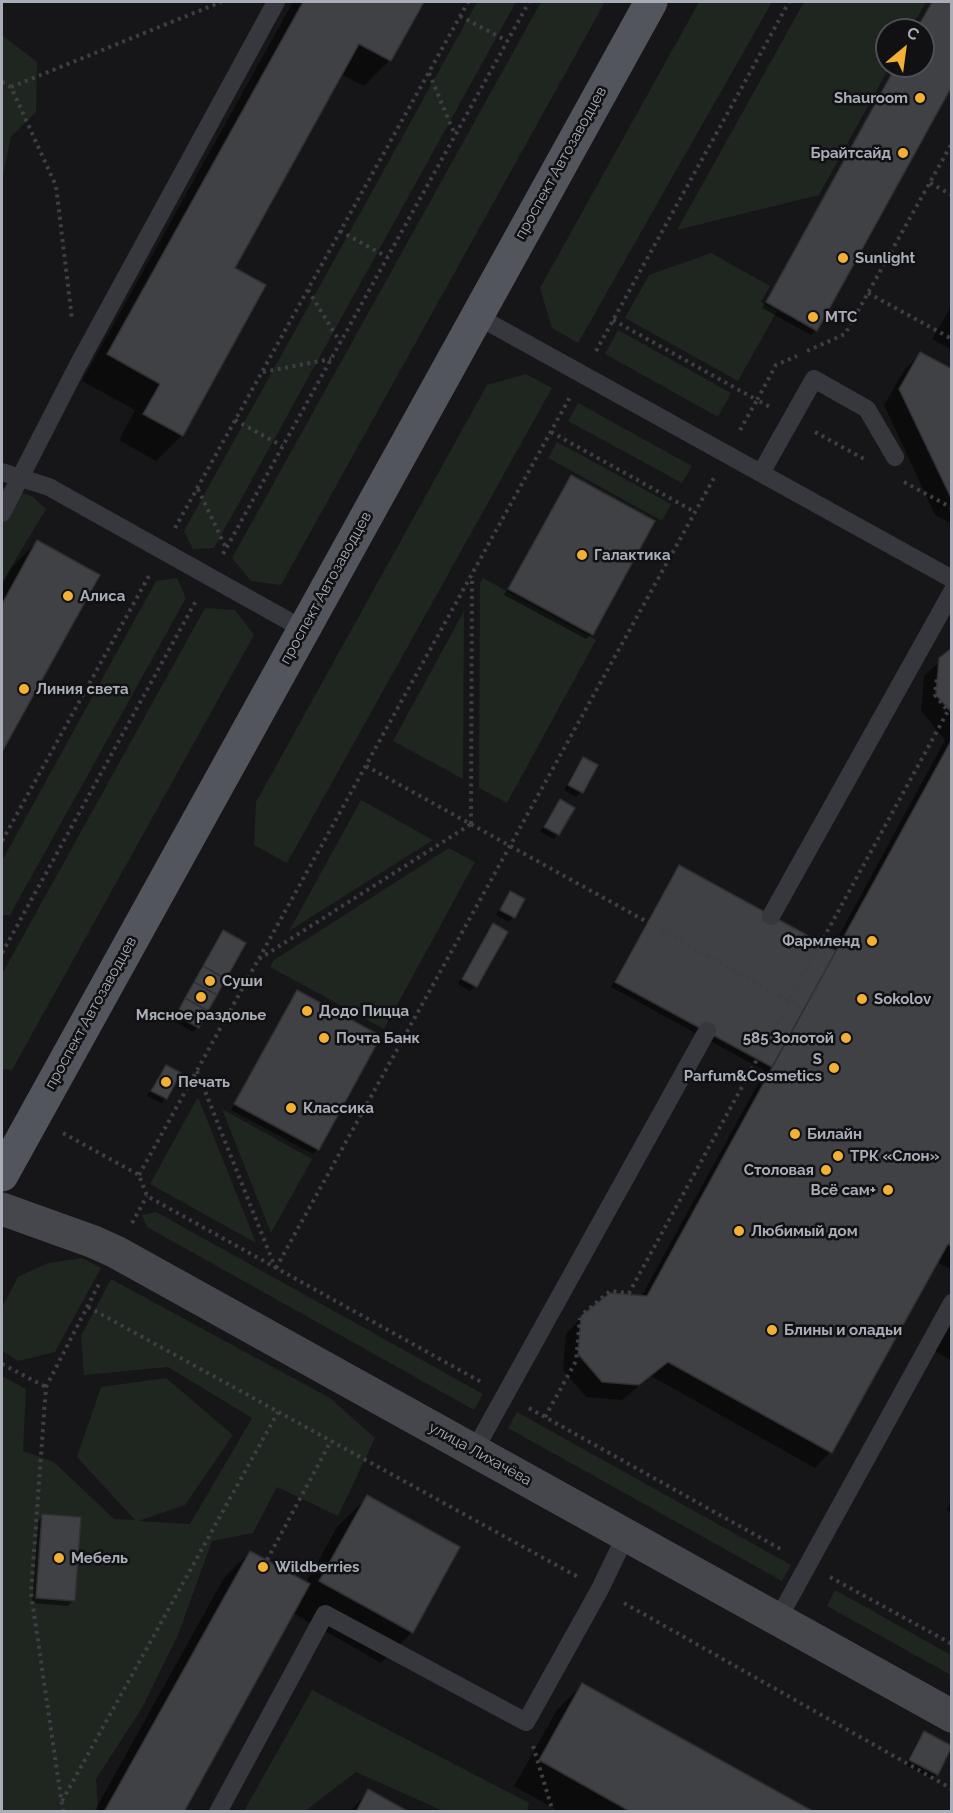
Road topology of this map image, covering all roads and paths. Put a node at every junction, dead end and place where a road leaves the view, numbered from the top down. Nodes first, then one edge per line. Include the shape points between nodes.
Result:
1 (221, 2) edge
2 (276, 2) edge
3 (468, 2) edge
4 (529, 2) edge
5 (651, 2) edge
6 (789, 2) edge
7 (460, 16) junction
8 (507, 41) junction
9 (428, 73) junction
10 (2, 82) edge
11 (11, 87) junction
12 (455, 135) junction
13 (951, 143) edge
14 (930, 183) junction
15 (951, 195) edge
16 (340, 231) junction
17 (387, 257) junction
18 (308, 290) junction
19 (868, 293) junction
20 (477, 316) junction
21 (613, 320) junction
22 (951, 339) edge
23 (340, 342) junction
24 (331, 359) junction
25 (78, 365) junction
26 (262, 372) junction
27 (582, 375) junction
28 (757, 400) junction
29 (791, 419) junction
30 (235, 420) junction
31 (551, 432) junction
32 (282, 446) junction
33 (726, 455) junction
34 (895, 457) dead end
35 (872, 464) dead end
36 (2, 472) edge
37 (761, 473) junction
38 (21, 477) junction
39 (902, 480) dead end
40 (197, 488) junction
41 (951, 508) edge
42 (695, 512) junction
43 (2, 513) edge
44 (226, 549) junction
45 (163, 551) junction
46 (472, 573) junction
47 (210, 577) junction
48 (951, 579) edge
49 (951, 592) edge
50 (303, 629) junction
51 (938, 667) dead end
52 (366, 766) junction
53 (471, 824) junction
54 (2, 841) edge
55 (510, 846) junction
56 (771, 916) dead end
57 (2, 953) edge
58 (258, 960) junction
59 (788, 1000) junction
60 (804, 1009) dead end
61 (707, 1032) dead end
62 (196, 1071) junction
63 (33, 1117) junction
64 (2, 1175) edge
65 (138, 1175) junction
66 (147, 1196) junction
67 (2, 1209) edge
68 (116, 1252) junction
69 (276, 1268) junction
70 (951, 1303) edge
71 (88, 1307) junction
72 (2, 1364) edge
73 (46, 1387) junction
74 (505, 1395) junction
75 (278, 1412) junction
76 (545, 1417) junction
77 (331, 1441) junction
78 (474, 1451) junction
79 (626, 1535) junction
80 (267, 1560) dead end
81 (809, 1565) junction
82 (600, 1589) junction
83 (778, 1620) junction
84 (951, 1644) edge
85 (951, 1716) edge
86 (526, 1722) junction
87 (951, 1789) edge
88 (62, 1801) junction
89 (63, 1812) edge
90 (218, 1812) edge
91 (553, 1812) edge

1 - 11 path
2 - 25 lane
3 - 7 path
4 - 8 path
5 - 20 main road, проспект Автозаводцев
6 - 21 path
7 - 8 path
7 - 9 path
8 - 12 path
9 - 12 path
9 - 16 path
10 - 11 path
11 - 25 path via 56,186
12 - 17 path
13 - 14 path
14 - 15 path
14 - 19 path
16 - 17 path
16 - 18 path
17 - 23 path
18 - 23 path
18 - 26 path
19 - 22 path
19 - 28 path via 845,334 776,365
20 - 27 lane
20 - 50 main road, проспект Автозаводцев
21 - 27 path
21 - 28 path
23 - 24 path
24 - 26 path
24 - 32 path
25 - 38 lane
26 - 30 path
27 - 31 path
27 - 33 lane
28 - 29 path
28 - 33 path
29 - 34 lane via 814,379 867,409
29 - 35 path
29 - 37 lane
30 - 32 path
30 - 40 path
31 - 42 path
31 - 46 path
32 - 44 path
33 - 37 lane
33 - 42 path
36 - 38 lane
37 - 48 lane
38 - 43 lane
38 - 45 lane via 49,488
39 - 41 path
40 - 44 path
40 - 45 path
42 - 55 path
44 - 47 path
45 - 47 lane
45 - 54 path
46 - 52 path
46 - 53 path
47 - 50 lane
47 - 57 path
49 - 56 lane
50 - 63 main road, проспект Автозаводцев
51 - 59 path via 935,695 948,711
52 - 53 path
52 - 58 path
53 - 55 path
53 - 58 path
55 - 59 path
55 - 69 path
58 - 62 path
59 - 60 path
59 - 76 path via 629,1293 610,1291 580,1316 576,1361
61 - 74 lane
62 - 65 path
62 - 69 path
63 - 64 main road, проспект Автозаводцев
63 - 65 path
65 - 66 path
66 - 68 path
66 - 69 path
67 - 68 main road, улица Лихачёва
68 - 71 path
68 - 78 main road, улица Лихачёва
69 - 74 path
70 - 81 lane
71 - 73 path
71 - 75 path
72 - 73 path
73 - 88 path via 31,1593
74 - 76 path
74 - 78 lane
75 - 77 path
75 - 88 path
76 - 81 path
77 - 80 path
77 - 82 path
78 - 79 main road, улица Лихачёва
79 - 82 lane
79 - 83 main road, улица Лихачёва
81 - 83 lane
81 - 84 path
82 - 86 lane
82 - 87 path
83 - 85 main road, улица Лихачёва
86 - 90 lane via 325,1614
86 - 91 path
88 - 89 path

